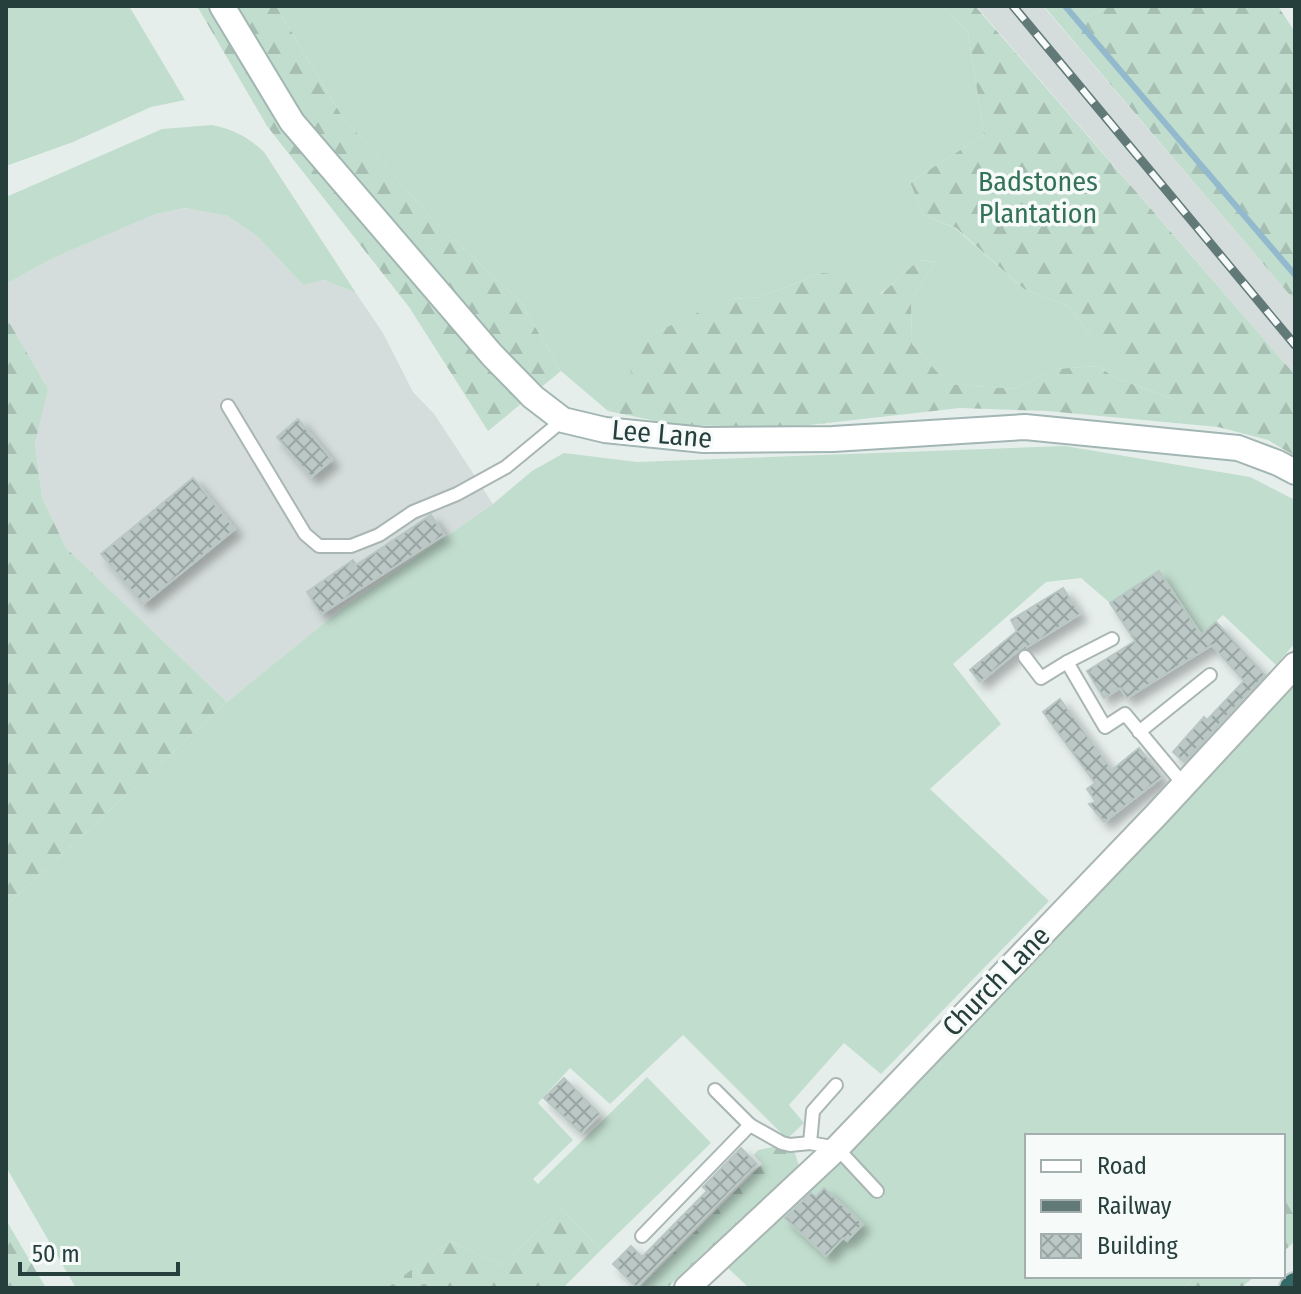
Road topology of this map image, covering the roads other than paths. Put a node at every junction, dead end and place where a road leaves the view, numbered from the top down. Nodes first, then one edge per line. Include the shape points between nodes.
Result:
1 (222, 6) edge
2 (228, 406) dead end
3 (563, 420) junction
4 (1295, 472) edge
5 (1112, 639) dead end
6 (1025, 657) dead end
7 (1067, 662) junction
8 (1295, 665) edge
9 (1210, 675) dead end
10 (1139, 732) junction
11 (1184, 785) junction
12 (836, 1085) dead end
13 (715, 1090) dead end
14 (750, 1125) junction
15 (810, 1143) junction
16 (837, 1148) junction
17 (877, 1191) dead end
18 (642, 1236) dead end
19 (687, 1288) edge

1 - 3 street, Lee Lane via 292,122 492,355
2 - 3 lane via 305,534 319,546 351,546 379,535 413,512 506,467
3 - 4 street, Lee Lane via 605,430 704,440 833,439 1025,427 1238,448
5 - 7 lane
6 - 7 lane via 1041,678
7 - 10 lane via 1105,727 1125,714
8 - 11 street, Church Lane
9 - 10 lane
10 - 11 lane
11 - 16 street, Church Lane
12 - 15 lane via 813,1111
13 - 14 lane
14 - 15 lane via 782,1143
14 - 18 lane
15 - 16 lane
16 - 17 lane
16 - 19 street, Church Lane

